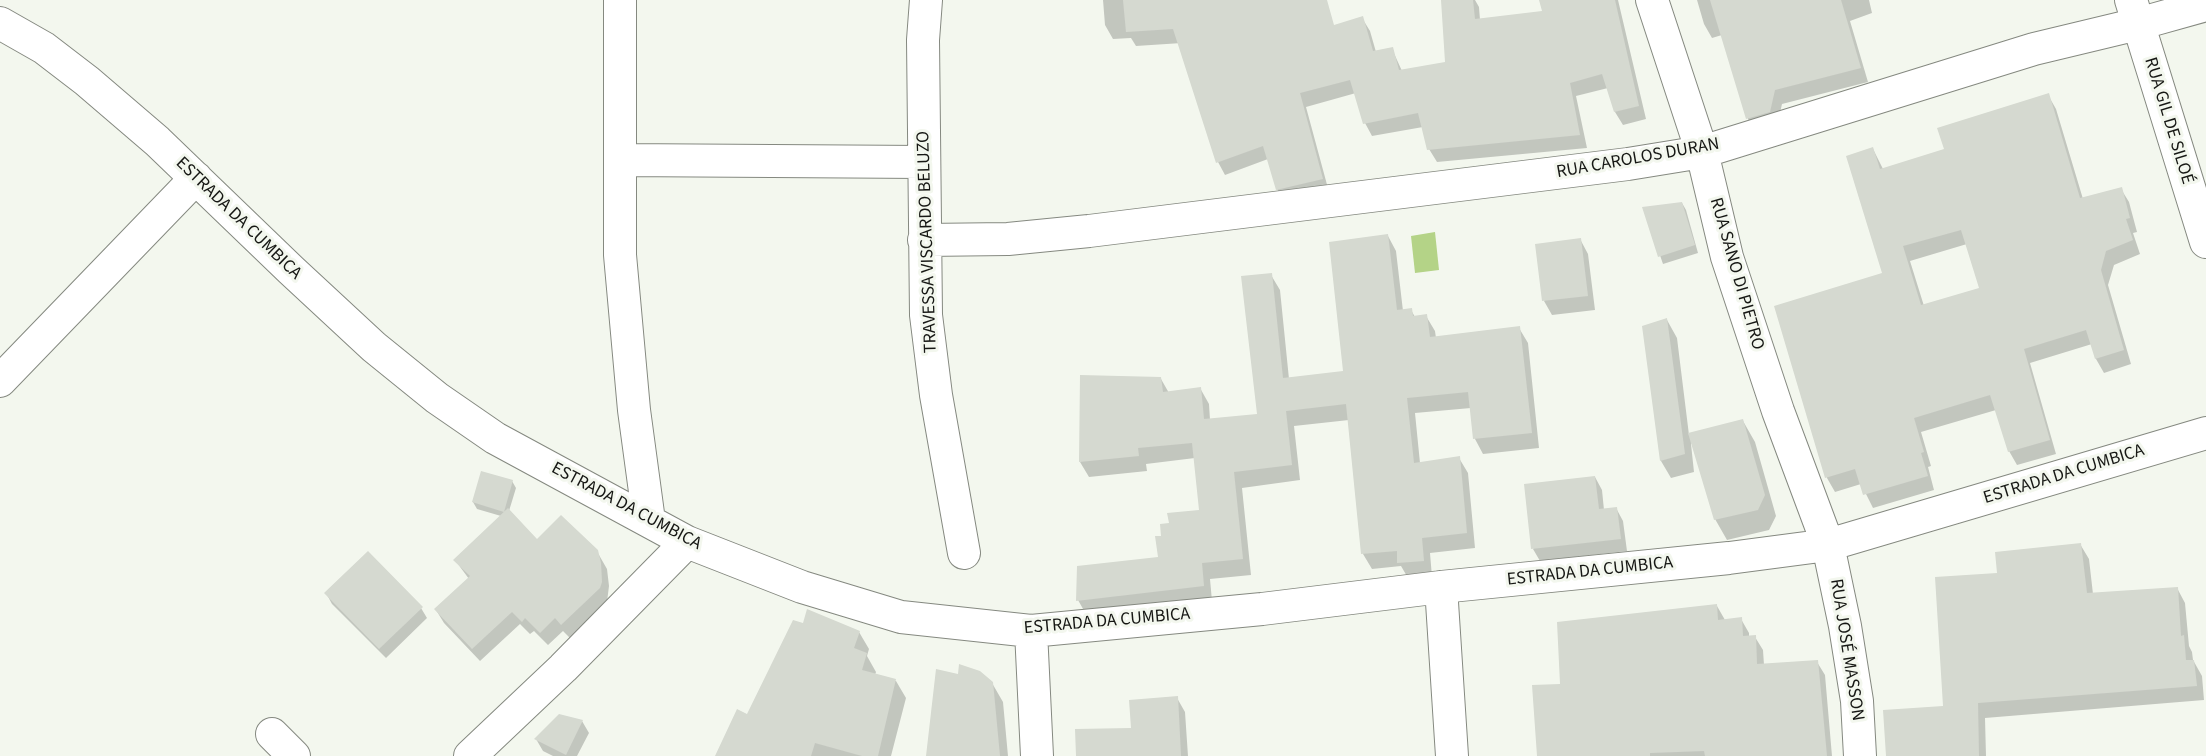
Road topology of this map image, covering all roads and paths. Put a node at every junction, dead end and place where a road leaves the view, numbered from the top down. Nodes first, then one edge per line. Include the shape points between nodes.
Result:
1 (620, 0) edge
2 (926, 0) edge
3 (1652, 0) edge
4 (2206, 5) edge
5 (2134, 12) edge
6 (0, 22) edge
7 (1702, 152) junction
8 (620, 160) junction
9 (924, 162) junction
10 (196, 178) junction
11 (924, 240) junction
12 (2206, 242) edge
13 (0, 381) edge
14 (2206, 433) edge
15 (649, 521) junction
16 (687, 542) junction
17 (1828, 545) junction
18 (964, 553) dead end
19 (1441, 587) junction
20 (1031, 631) junction
21 (272, 734) dead end
22 (294, 756) edge
23 (470, 756) edge
24 (1037, 756) edge
25 (1452, 756) edge
26 (1860, 756) edge

1 - 8 street
2 - 9 street, TRAVESSA VISCARDO BELUZO
3 - 7 street, RUA SANO DI PIETRO
4 - 5 street, RUA CAROLOS DURAN
5 - 7 street, RUA CAROLOS DURAN via 2034,49
5 - 12 street, RUA GIL DE SILOÉ
6 - 10 street, ESTRADA DA CUMBICA via 44,48 87,81
7 - 11 street, RUA CAROLOS DURAN via 1089,231 1008,239
7 - 17 street, RUA SANO DI PIETRO via 1730,267
8 - 9 street
8 - 15 street via 620,255
9 - 11 street, TRAVESSA VISCARDO BELUZO
10 - 13 street
10 - 15 street, ESTRADA DA CUMBICA via 374,347 438,398 495,438
11 - 18 street, TRAVESSA VISCARDO BELUZO via 926,315 936,395
14 - 17 street, ESTRADA DA CUMBICA
15 - 16 street, ESTRADA DA CUMBICA
16 - 20 street, ESTRADA DA CUMBICA via 802,587 901,616
16 - 23 street
17 - 19 street, ESTRADA DA CUMBICA
17 - 26 street, RUA JOSÉ MASSON via 1857,700
19 - 20 street, ESTRADA DA CUMBICA
19 - 25 street
20 - 24 street
21 - 22 street

